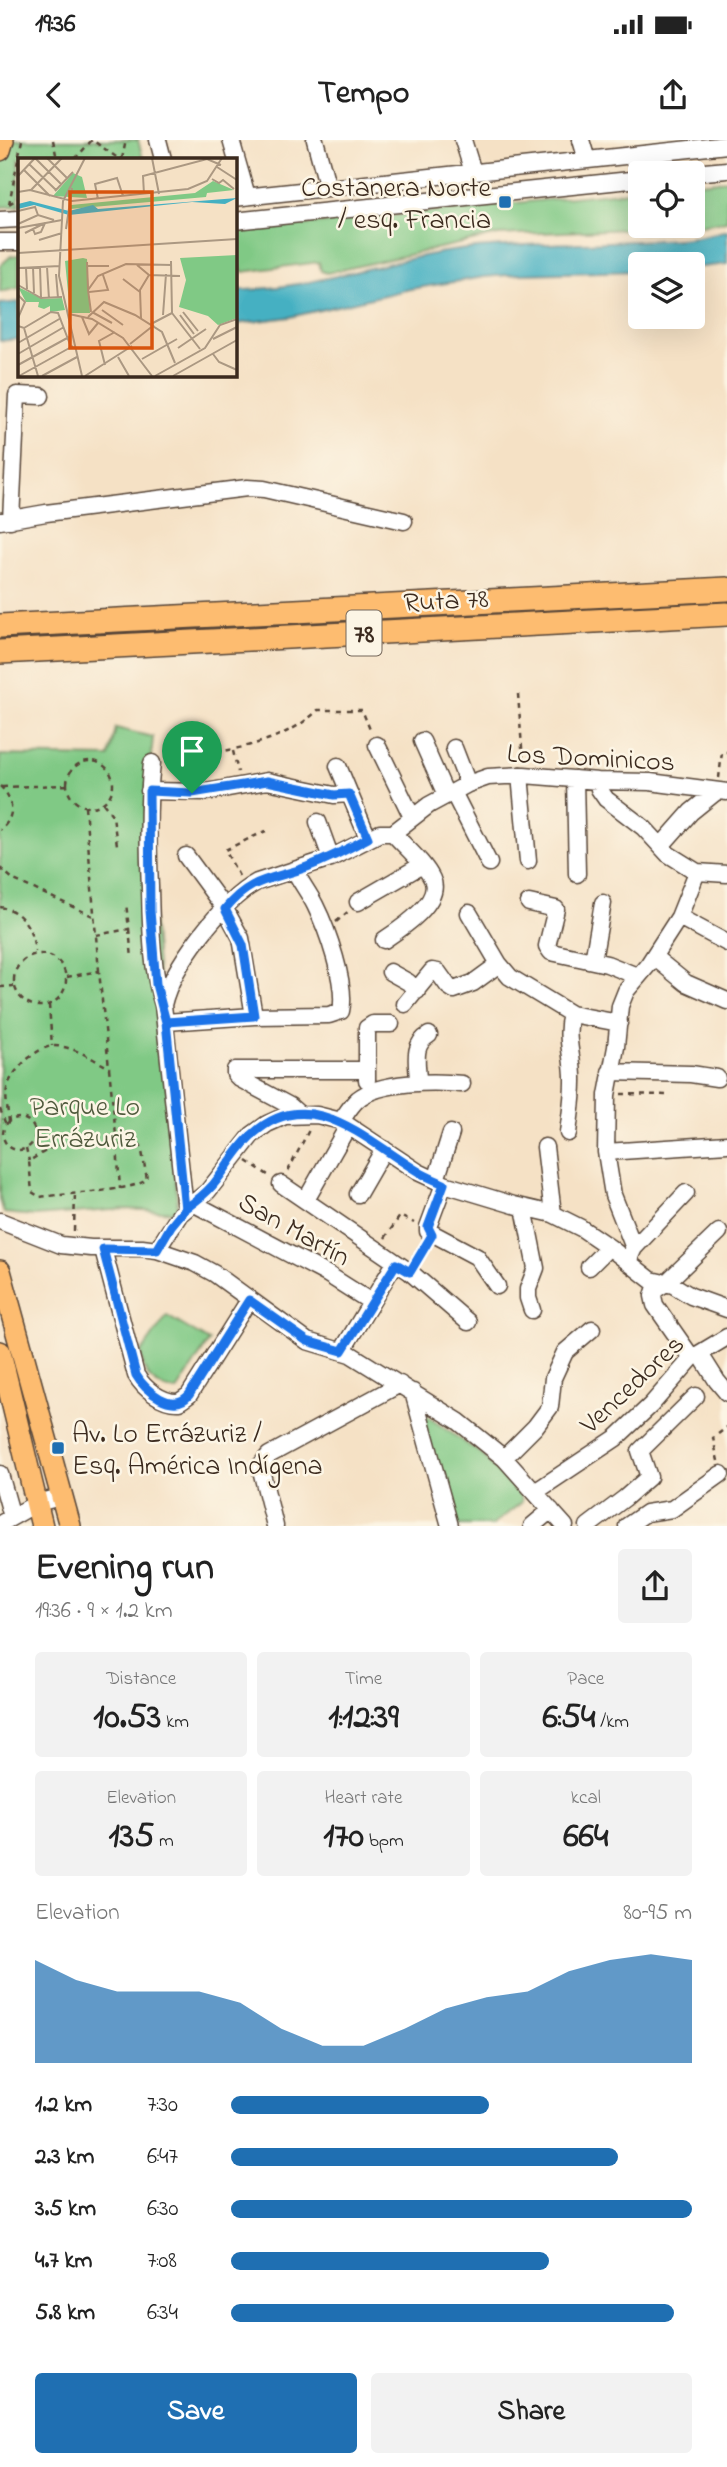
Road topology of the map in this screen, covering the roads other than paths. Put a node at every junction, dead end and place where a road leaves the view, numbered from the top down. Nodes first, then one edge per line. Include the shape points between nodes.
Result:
1 (3, 140) edge
2 (158, 140) edge
3 (231, 140) edge
4 (315, 140) edge
5 (463, 140) edge
6 (580, 140) edge
7 (727, 145) edge
8 (657, 146) edge
9 (0, 150) edge
10 (163, 158) edge
11 (234, 158) edge
12 (587, 160) junction
13 (236, 168) edge
14 (727, 170) edge
15 (473, 172) junction
16 (705, 172) edge
17 (628, 180) edge
18 (328, 188) junction
19 (241, 197) edge
20 (18, 219) edge
21 (0, 220) edge
22 (236, 221) edge
23 (0, 242) edge
24 (18, 242) edge
25 (41, 396) dead end
26 (5, 521) edge
27 (404, 521) dead end
28 (727, 589) edge
29 (727, 614) edge
30 (0, 626) edge
31 (0, 652) edge
32 (422, 741) dead end
33 (377, 745) road end
34 (454, 748) dead end
35 (152, 763) dead end
36 (338, 766) dead end
37 (522, 775) junction
38 (575, 779) junction
39 (598, 781) junction
40 (468, 784) junction
41 (149, 791) junction
42 (722, 791) edge
43 (349, 794) junction
44 (449, 794) junction
45 (412, 817) junction
46 (318, 822) dead end
47 (393, 833) junction
48 (368, 838) junction
49 (661, 846) junction
50 (186, 856) dead end
51 (331, 858) junction
52 (528, 861) dead end
53 (489, 863) dead end
54 (422, 865) junction
55 (295, 871) junction
56 (697, 872) junction
57 (576, 874) dead end
58 (727, 874) edge
59 (358, 902) road end
60 (529, 903) dead end
61 (603, 903) dead end
62 (225, 909) junction
63 (469, 913) dead end
64 (679, 917) junction
65 (384, 940) dead end
66 (727, 943) edge
67 (654, 957) junction
68 (593, 961) junction
69 (499, 964) junction
70 (390, 972) dead end
71 (637, 976) junction
72 (417, 991) junction
73 (727, 1001) edge
74 (405, 1004) dead end
75 (163, 1005) junction
76 (571, 1014) junction
77 (254, 1016) junction
78 (166, 1022) junction
79 (619, 1023) junction
80 (391, 1024) dead end
81 (429, 1035) dead end
82 (365, 1070) junction
83 (611, 1072) junction
84 (717, 1078) dead end
85 (418, 1083) junction
86 (463, 1084) dead end
87 (369, 1092) junction
88 (299, 1114) junction
89 (345, 1123) junction
90 (451, 1133) dead end
91 (568, 1133) dead end
92 (727, 1144) edge
93 (545, 1147) dead end
94 (384, 1149) junction
95 (606, 1152) junction
96 (440, 1182) junction
97 (281, 1184) road end
98 (686, 1193) dead end
99 (358, 1194) dead end
100 (306, 1200) junction
101 (189, 1206) junction
102 (524, 1208) junction
103 (553, 1214) junction
104 (0, 1221) edge
105 (719, 1232) dead end
106 (609, 1247) junction
107 (103, 1249) junction
108 (157, 1250) junction
109 (631, 1255) junction
110 (589, 1267) dead end
111 (403, 1268) junction
112 (0, 1271) edge
113 (666, 1283) junction
114 (497, 1286) dead end
115 (249, 1300) junction
116 (370, 1302) junction
117 (725, 1305) edge
118 (532, 1310) dead end
119 (468, 1322) dead end
120 (592, 1329) dead end
121 (727, 1336) edge
122 (342, 1351) junction
123 (0, 1352) edge
124 (696, 1356) junction
125 (407, 1388) junction
126 (727, 1392) edge
127 (696, 1396) dead end
128 (504, 1458) junction
129 (0, 1474) edge
130 (722, 1474) road end
131 (535, 1492) junction
132 (61, 1497) junction
133 (37, 1503) junction
134 (551, 1510) junction
135 (6, 1520) edge
136 (42, 1525) edge
137 (70, 1525) edge
138 (275, 1525) edge
139 (450, 1525) edge
140 (532, 1525) edge
141 (565, 1525) edge
142 (588, 1525) edge
143 (627, 1525) edge

1 - 9 main road
2 - 10 street
3 - 11 street
4 - 18 street
5 - 15 street
6 - 12 street
7 - 8 street
8 - 12 street
12 - 15 street
13 - 19 street
14 - 16 street
15 - 18 street
17 - 22 street
18 - 19 street
20 - 21 street
23 - 24 street
25 - 26 street via 17,395
26 - 27 street via 247,488
28 - 30 highway, Ruta 78 / 78
29 - 31 highway, Ruta 78 / 78
32 - 44 street
33 - 45 street
34 - 40 street
35 - 41 street
36 - 43 street
37 - 38 street, Los Dominicos
37 - 40 street, Los Dominicos via 488,777
37 - 52 street
38 - 39 street, Los Dominicos
38 - 57 street
39 - 42 street, Los Dominicos
39 - 49 street via 606,799
40 - 44 street, Los Dominicos
41 - 43 street via 192,793 267,781
41 - 75 street via 150,911 156,984
42 - 49 street via 691,812
43 - 48 street
44 - 45 street, Los Dominicos
44 - 53 street
45 - 47 street, Los Dominicos
46 - 51 street
47 - 48 street, Los Dominicos
47 - 54 street
48 - 51 street, Los Dominicos
49 - 56 street
50 - 62 street
51 - 55 street, Los Dominicos
54 - 59 street
54 - 65 street via 432,879 433,891 422,910
55 - 62 street, Los Dominicos via 257,882
55 - 77 street via 325,930 340,983 341,1011
56 - 58 street
56 - 64 street
60 - 68 street via 556,909 548,950
61 - 68 street
62 - 75 street, Los Dominicos via 192,950
62 - 77 street via 243,945
63 - 69 street
64 - 66 street
64 - 67 street
67 - 71 street
67 - 73 street via 686,983
68 - 71 street
69 - 72 street via 473,984 454,989 432,971
69 - 76 street via 510,977
70 - 72 street
71 - 79 street via 623,998
72 - 74 street
75 - 78 street
76 - 79 street
76 - 91 street via 567,1034 573,1083
77 - 78 street
78 - 101 street
79 - 83 street
80 - 82 street via 367,1028
81 - 85 street via 417,1048
82 - 87 street
82 - 88 street via 235,1070 240,1079
83 - 84 street
83 - 95 street
85 - 86 street
85 - 87 street
87 - 89 street via 356,1101
88 - 89 street
88 - 101 street via 267,1124 252,1135 214,1184
89 - 94 street
89 - 100 street
90 - 96 street
92 - 95 street
93 - 103 street
94 - 96 street
94 - 99 street
95 - 109 street
96 - 102 street
96 - 114 street via 430,1231 477,1257
97 - 100 street
98 - 109 street
100 - 111 street
101 - 108 street
101 - 116 street, San Martín via 327,1274
102 - 103 street
102 - 118 street via 536,1268 528,1289
103 - 106 street
104 - 107 street via 43,1240
105 - 113 street
106 - 109 street
106 - 110 street
107 - 108 street
107 - 115 street via 136,1375 168,1401 179,1402 189,1395
108 - 115 street via 195,1263
109 - 113 street via 651,1280
111 - 116 street
111 - 119 street
112 - 132 main road
113 - 117 street via 702,1301
113 - 124 street via 656,1290 653,1300
115 - 122 street via 307,1341
116 - 122 street
120 - 128 street via 565,1352 553,1378 551,1407
121 - 124 street, Vencedores
122 - 125 street
123 - 133 main road
124 - 126 street
124 - 131 street, Vencedores via 616,1438
125 - 128 street
125 - 138 street via 269,1455 261,1470
125 - 139 street
127 - 142 street via 640,1451 649,1476
128 - 131 street
129 - 135 street
130 - 143 street via 672,1509 646,1513
131 - 134 street
132 - 133 street
132 - 137 main road
133 - 135 street
133 - 136 main road
134 - 140 street
134 - 141 street

